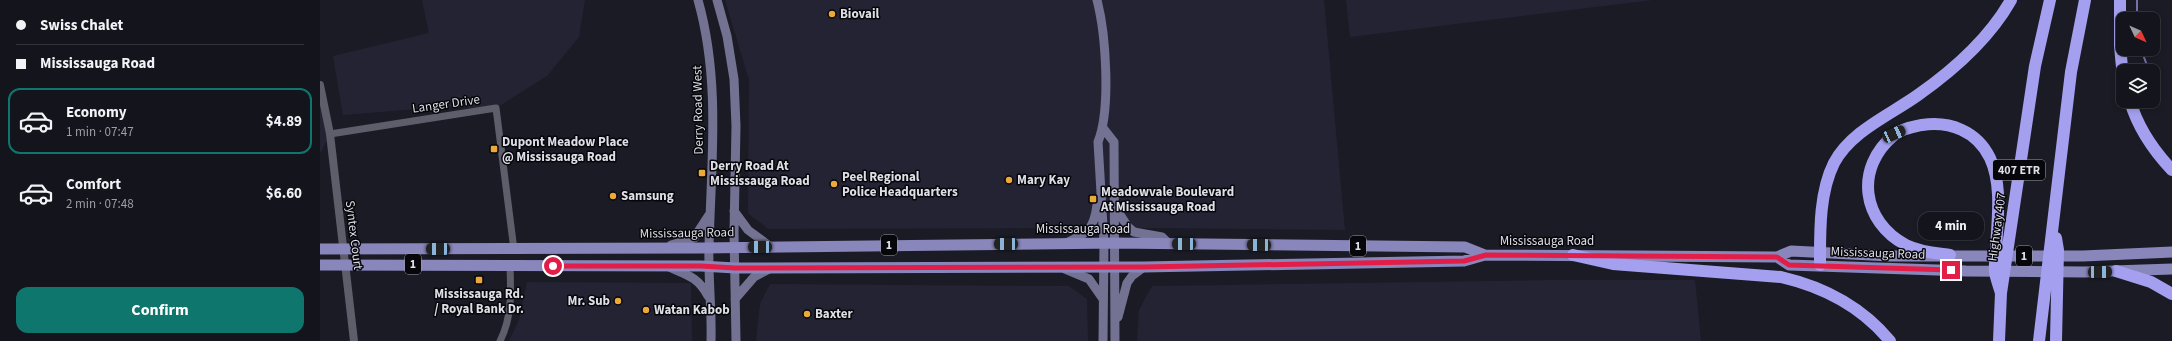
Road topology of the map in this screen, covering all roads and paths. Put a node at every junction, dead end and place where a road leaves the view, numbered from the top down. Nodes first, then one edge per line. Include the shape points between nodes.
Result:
1 (698, 0) edge
2 (717, 0) edge
3 (1097, 0) edge
4 (2011, 0) edge
5 (2050, 0) edge
6 (2085, 0) edge
7 (2120, 0) edge
8 (2122, 64) edge
9 (320, 85) edge
10 (2133, 108) edge
11 (1103, 128) junction
12 (330, 134) junction
13 (2172, 170) edge
14 (1101, 196) junction
15 (1114, 205) junction
16 (734, 210) junction
17 (710, 212) junction
18 (2053, 218) junction
19 (1066, 243) junction
20 (1109, 243) junction
21 (1169, 244) junction
22 (734, 246) junction
23 (771, 247) junction
24 (656, 248) junction
25 (709, 248) junction
26 (324, 249) edge
27 (514, 250) junction
28 (1820, 252) junction
29 (2172, 252) edge
30 (1486, 255) junction
31 (1573, 255) junction
32 (1950, 255) junction
33 (1777, 257) junction
34 (324, 265) edge
35 (1820, 265) junction
36 (510, 266) junction
37 (710, 266) junction
38 (1109, 266) junction
39 (667, 267) junction
40 (774, 267) junction
41 (1062, 267) junction
42 (1144, 267) junction
43 (735, 268) junction
44 (2172, 269) edge
45 (2116, 271) junction
46 (2001, 293) junction
47 (2172, 294) edge
48 (709, 298) junction
49 (735, 299) junction
50 (1104, 299) junction
51 (1115, 321) junction
52 (354, 341) edge
53 (500, 341) edge
54 (711, 341) edge
55 (736, 341) edge
56 (1103, 341) edge
57 (1116, 341) edge
58 (1890, 341) edge
59 (1999, 341) edge
60 (2039, 341) edge
61 (2056, 341) edge

1 - 17 main road, Derry Road West via 707,31 713,82
2 - 16 main road via 734,79
3 - 11 main road via 1101,16 1105,71
4 - 28 highway via 1991,30 1960,62 1918,95 1879,120 1844,150 1826,182
5 - 46 highway, Highway 407 / 407 ETR via 2035,66
6 - 18 highway, 407 ETR via 2071,72
7 - 8 highway
9 - 12 street, Syntex Court
10 - 13 highway via 2143,134
11 - 14 main road via 1098,142
11 - 15 main road via 1114,142
12 - 27 street, Langer Drive via 496,108
12 - 52 street, Syntex Court
14 - 19 main road via 1092,226 1082,236
14 - 20 main road
15 - 20 main road
15 - 21 main road via 1132,231 1141,235 1162,236
16 - 22 main road
16 - 23 main road via 748,230
17 - 24 main road via 694,238
17 - 25 main road, Derry Road West
18 - 60 highway, 407 ETR
18 - 61 highway via 2058,250
19 - 20 main road, Mississauga Road / 1
19 - 23 main road, Mississauga Road / 1
20 - 21 main road, Mississauga Road / 1
20 - 38 main road
21 - 30 main road, Mississauga Road / 1 via 1465,247
22 - 23 main road, Mississauga Road / 1
22 - 25 main road, Mississauga Road / 1
22 - 43 main road
24 - 25 main road, Mississauga Road / 1
24 - 27 main road, Mississauga Road / 1
25 - 37 main road, Derry Road West
26 - 27 main road, Mississauga Road / 1
28 - 32 main road, Mississauga Road / 1 via 1891,256
28 - 33 main road, Mississauga Road / 1 via 1791,251
28 - 35 highway
29 - 32 main road, Mississauga Road / 1 via 2083,256
30 - 31 main road, Mississauga Road / 1
30 - 42 main road, Mississauga Road / 1 via 1464,261
31 - 33 main road, Mississauga Road / 1
31 - 58 highway via 1613,264 1781,277 1803,282 1840,298 1878,327
32 - 46 highway via 1922,251 1906,245 1887,232 1871,208 1867,186 1873,163 1882,147 1894,134 1912,127 1950,125 1975,139 1989,157 1998,194 1995,272
33 - 35 main road, Mississauga Road / 1 via 1789,265
34 - 36 main road, Mississauga Road / 1
35 - 45 main road, Mississauga Road / 1 via 1966,271
36 - 39 main road, Mississauga Road / 1
36 - 53 street via 509,315
37 - 39 main road, Mississauga Road / 1
37 - 43 main road, Mississauga Road / 1
37 - 48 main road, Derry Road West
38 - 41 main road, Mississauga Road / 1
38 - 42 main road, Mississauga Road / 1
38 - 50 main road
38 - 51 main road
39 - 48 main road via 695,278
40 - 41 main road, Mississauga Road / 1
40 - 43 main road, Mississauga Road / 1
40 - 49 main road via 754,277
41 - 50 main road via 1089,279
42 - 51 main road via 1127,283 1122,296 1121,314
43 - 49 main road
44 - 45 main road, Mississauga Road / 1
45 - 47 highway via 2151,282
46 - 59 highway, Highway 407 / 407 ETR
48 - 54 main road, Derry Road West
49 - 55 main road
50 - 56 main road
51 - 57 main road

